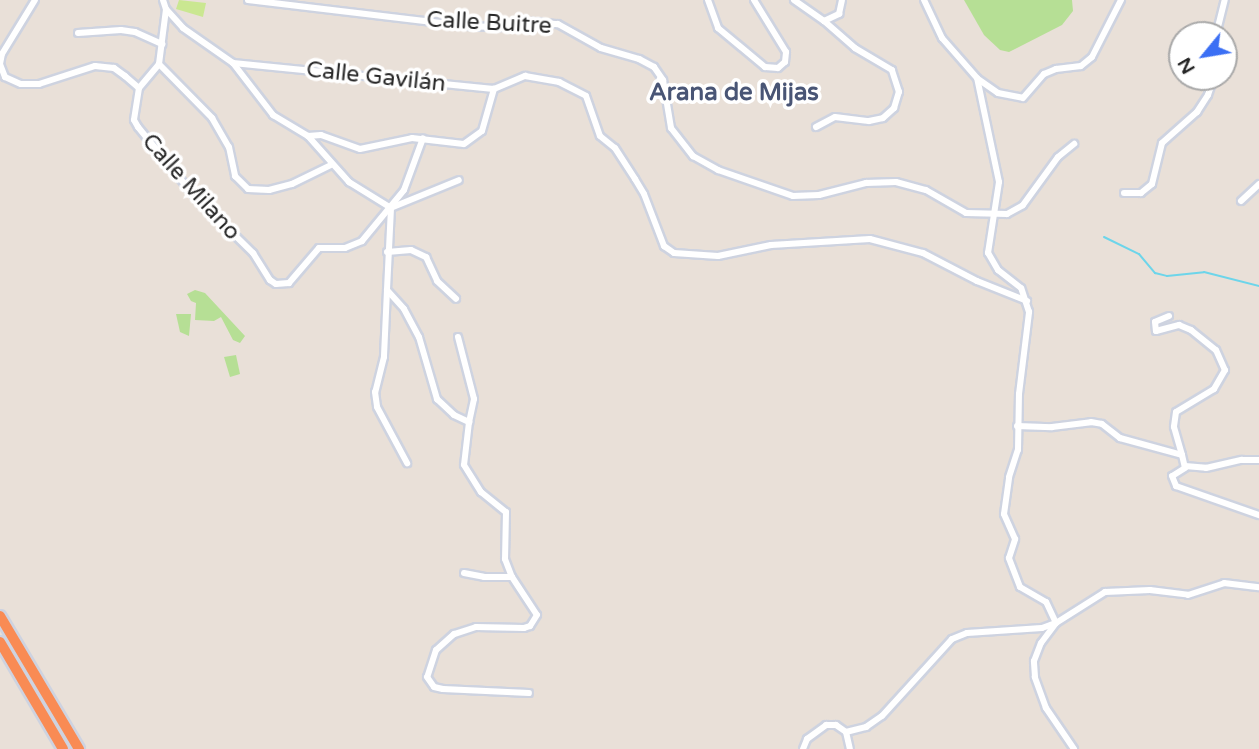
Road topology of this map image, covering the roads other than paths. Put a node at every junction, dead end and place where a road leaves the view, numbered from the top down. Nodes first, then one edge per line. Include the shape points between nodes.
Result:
1 (36, 0) edge
2 (163, 0) edge
3 (248, 0) edge
4 (708, 0) edge
5 (754, 0) edge
6 (794, 0) edge
7 (842, 0) edge
8 (924, 0) edge
9 (1225, 0) edge
10 (1117, 2) edge
11 (306, 4) edge
12 (166, 9) junction
13 (1220, 21) edge
14 (824, 22) junction
15 (78, 33) dead end
16 (162, 44) junction
17 (233, 63) junction
18 (0, 64) edge
19 (159, 64) junction
20 (977, 78) junction
21 (139, 88) junction
22 (494, 89) junction
23 (1209, 91) edge
24 (816, 127) dead end
25 (308, 136) junction
26 (424, 138) junction
27 (1074, 144) dead end
28 (331, 165) junction
29 (459, 180) dead end
30 (1259, 184) edge
31 (1124, 193) dead end
32 (1241, 201) dead end
33 (391, 208) junction
34 (995, 214) junction
35 (387, 252) junction
36 (387, 290) junction
37 (456, 299) dead end
38 (1027, 301) junction
39 (1169, 316) dead end
40 (458, 337) dead end
41 (469, 422) junction
42 (1017, 426) junction
43 (1182, 455) junction
44 (1259, 460) edge
45 (407, 463) dead end
46 (1185, 466) junction
47 (1259, 514) edge
48 (464, 573) dead end
49 (512, 577) junction
50 (1259, 587) edge
51 (0, 616) edge
52 (1056, 623) junction
53 (0, 642) edge
54 (529, 693) dead end
55 (846, 732) junction
56 (62, 749) edge
57 (79, 749) edge
58 (803, 749) edge
59 (850, 749) edge
60 (1074, 749) edge

1 - 18 street
2 - 12 street
3 - 11 street, Calle Buitre
4 - 5 street via 718,28 765,67 778,68 786,58 784,47
6 - 14 street
7 - 14 street via 839,14
8 - 20 street via 942,38
9 - 13 street
10 - 20 street via 1087,62 1044,74 1023,97 998,93
11 - 34 street, Calle Buitre via 484,27 558,24 601,48 654,67 663,80 668,118 677,139 693,156 718,170 801,197 866,183 896,182 926,190 965,212
12 - 16 street
12 - 17 street via 183,28
14 - 24 street via 891,70 899,92 894,108 883,118 835,117
15 - 16 street via 121,30
16 - 19 street
17 - 22 street, Calle Gavilán
17 - 25 street via 273,115
18 - 21 street via 5,77 29,85 82,68 105,66
19 - 21 street
19 - 28 street via 223,133 235,176 248,189 292,184
20 - 34 street via 998,167
21 - 33 street, Calle Milano via 134,120 138,127 192,194 253,253 276,284 289,283 319,248 345,248 362,241
22 - 26 street via 482,131 471,142
22 - 38 street via 531,76 559,82 586,96 600,136 615,148 635,179 664,246 674,253 718,256 771,245 870,239 923,253
23 - 31 street via 1197,112 1163,143 1152,184 1141,192
25 - 26 street via 321,135 360,149
25 - 28 street
26 - 33 street via 404,190
27 - 34 street via 1058,157 1018,209
28 - 33 street
29 - 33 street
30 - 32 street
33 - 35 street
34 - 38 street via 988,246 990,260 1021,288
35 - 36 street
35 - 37 street via 411,250 426,257 437,281
36 - 41 street via 419,337 437,399
36 - 45 street via 386,343 376,400
38 - 42 street
39 - 43 street via 1155,322 1156,331 1179,325 1191,330 1216,350 1225,370 1214,388 1176,412 1174,427
40 - 41 street via 474,399
41 - 49 street via 464,465 481,492 506,512 503,543
42 - 43 street via 1091,422 1102,424 1119,438
42 - 52 street via 1018,450 1004,514 1015,539 1009,558 1020,587 1046,602
43 - 46 street
44 - 46 street via 1206,468
46 - 47 street via 1172,476 1176,486
48 - 49 street
49 - 54 street via 535,608 535,621 524,628 476,626 454,634 436,650 427,677 443,690
50 - 52 street via 1224,583 1188,595 1150,590 1105,592
51 - 57 highway
52 - 55 street via 967,633 952,639 882,716 866,727
52 - 60 street via 1041,643 1034,661 1035,677 1046,708
53 - 56 highway
55 - 58 street via 827,725 807,739
55 - 59 street

